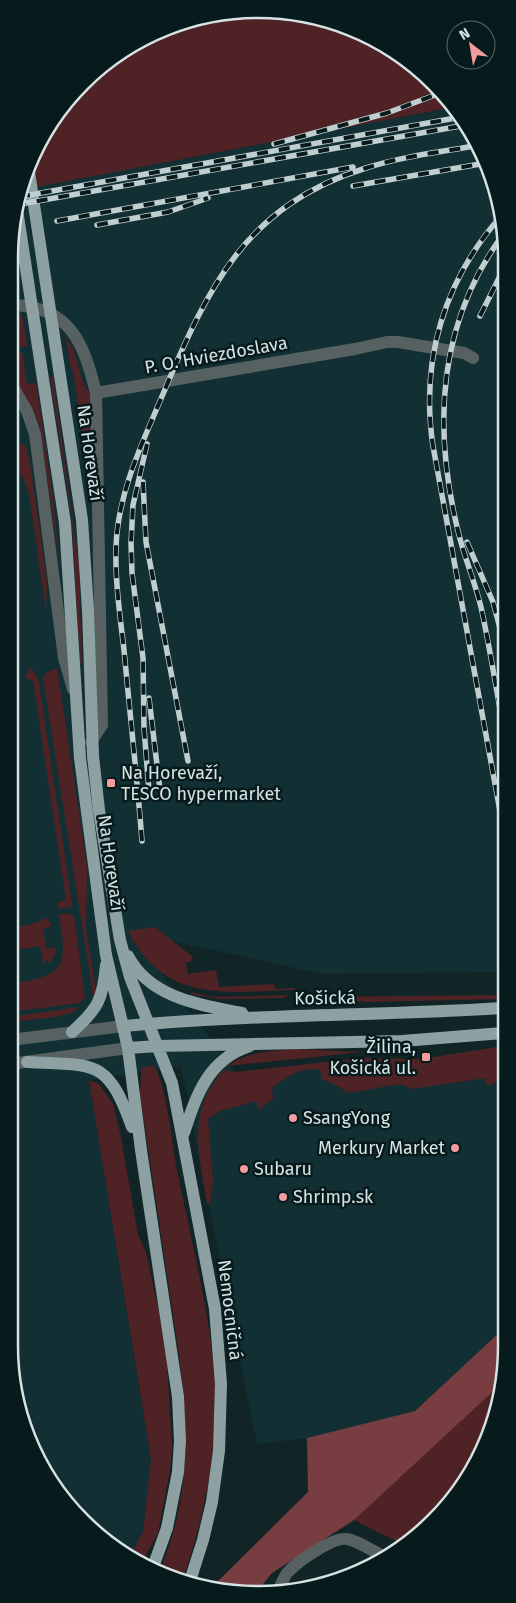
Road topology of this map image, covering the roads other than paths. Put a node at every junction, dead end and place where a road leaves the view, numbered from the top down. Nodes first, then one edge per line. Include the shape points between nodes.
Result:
1 (30, 180) edge
2 (20, 227) edge
3 (18, 306) edge
4 (473, 358) dead end
5 (96, 393) junction
6 (18, 396) edge
7 (76, 703) junction
8 (92, 742) junction
9 (120, 940) junction
10 (106, 955) junction
11 (498, 1008) edge
12 (263, 1017) junction
13 (148, 1023) junction
14 (124, 1026) junction
15 (72, 1032) junction
16 (498, 1033) edge
17 (18, 1039) edge
18 (259, 1043) junction
19 (158, 1046) junction
20 (128, 1048) junction
21 (27, 1062) junction
22 (18, 1063) edge
23 (183, 1136) junction
24 (141, 1150) junction
25 (377, 1553) edge
26 (154, 1562) edge
27 (192, 1576) edge
28 (282, 1584) edge

1 - 8 main road, Na Horevaží via 78,491 86,564
2 - 7 main road, Na Horevaží via 65,523
3 - 5 street via 48,312 69,327 88,359
4 - 5 street, P. O. Hviezdoslava via 464,353 387,342
5 - 8 street, Na Horevaží via 102,725
6 - 7 street, Na Horevaží via 35,434 64,658
7 - 10 main road, Na Horevaží via 80,758
8 - 9 main road, Na Horevaží via 99,810
9 - 12 main road, Na Horevaží via 131,962 143,976 170,995 188,1002
9 - 13 main road, Na Horevaží
10 - 14 main road, Na Horevaží
10 - 15 main road via 101,998 93,1013
11 - 12 main road, Košická via 361,1016
12 - 13 main road, Košická
13 - 14 main road, Košická
13 - 19 main road, Na Horevaží
14 - 15 street
14 - 20 main road, Na Horevaží
15 - 17 street
16 - 18 main road via 402,1041
18 - 19 main road
18 - 23 main road via 228,1056 209,1073 198,1090
19 - 20 main road
19 - 23 main road, Nemocničná via 172,1083
20 - 21 street
20 - 24 main road
21 - 22 street
21 - 24 main road via 85,1066 103,1073 121,1095
23 - 27 main road, Nemocničná via 215,1309 222,1390 216,1478
24 - 26 main road via 173,1357 180,1441 173,1501
25 - 28 street via 348,1539 330,1542 298,1564

